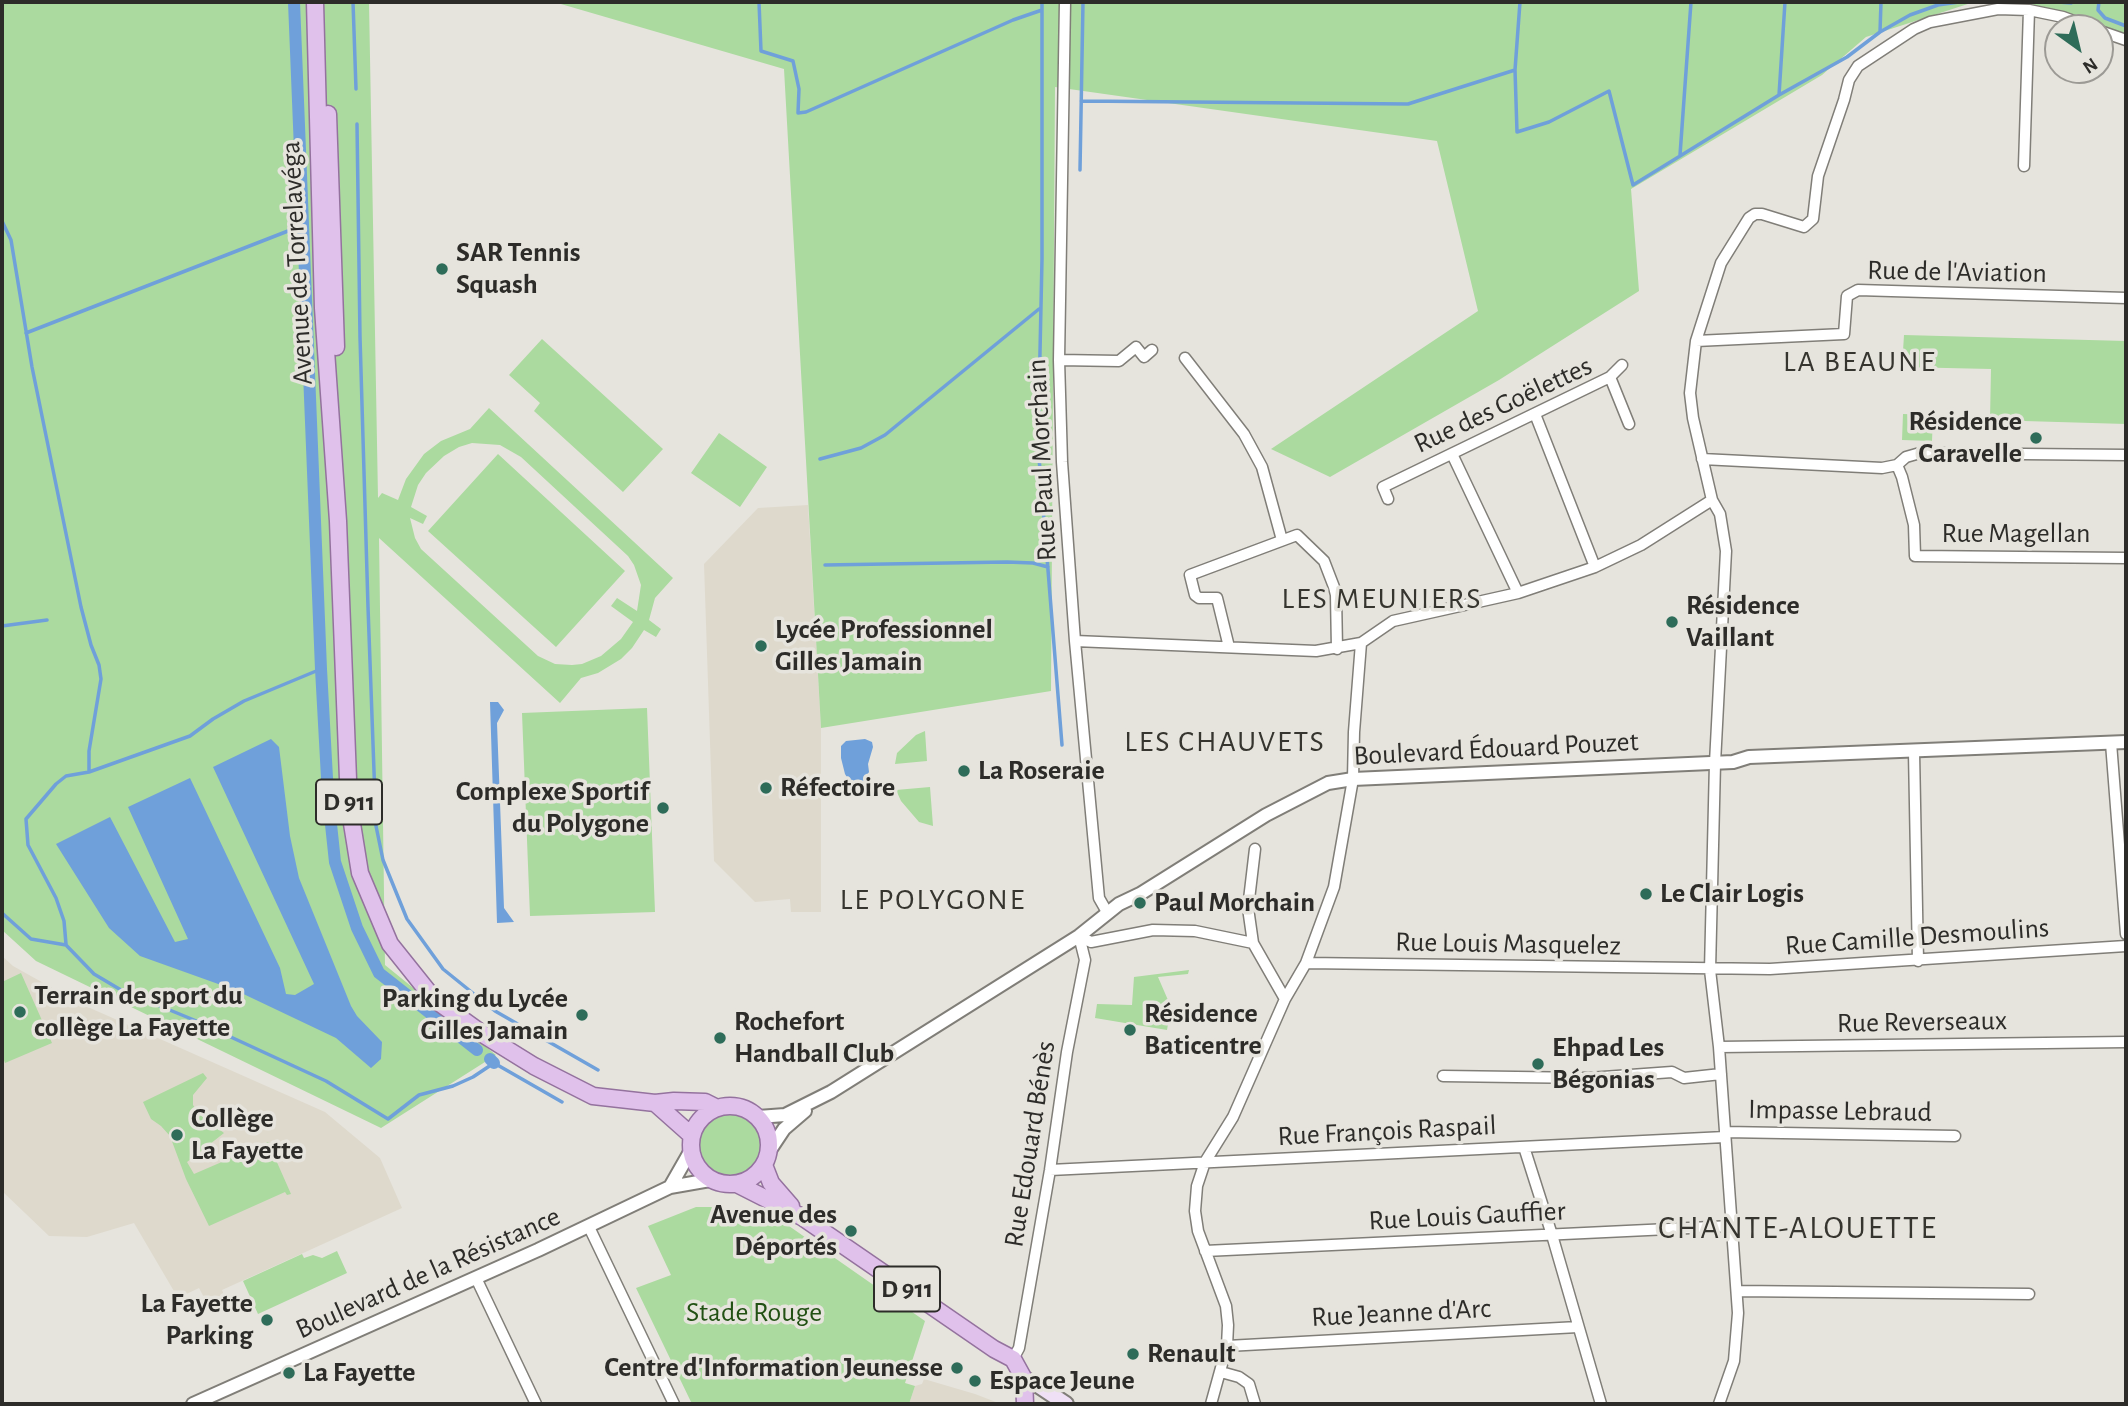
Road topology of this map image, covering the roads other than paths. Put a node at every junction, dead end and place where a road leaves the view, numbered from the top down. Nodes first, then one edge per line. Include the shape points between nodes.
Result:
1 (315, 2) edge
2 (323, 2) edge
3 (1065, 2) edge
4 (2029, 10) junction
5 (2048, 14) edge
6 (2024, 166) dead end
7 (2126, 298) edge
8 (1696, 341) junction
9 (1152, 350) dead end
10 (1185, 358) dead end
11 (1059, 360) junction
12 (1622, 365) dead end
13 (1610, 377) junction
14 (1535, 414) junction
15 (1629, 424) dead end
16 (1452, 454) junction
17 (2126, 455) edge
18 (1702, 459) junction
19 (1897, 465) junction
20 (1388, 499) dead end
21 (1712, 500) junction
22 (338, 521) junction
23 (1282, 541) junction
24 (2126, 558) edge
25 (1595, 567) junction
26 (1518, 593) junction
27 (1075, 641) junction
28 (1361, 643) junction
29 (1230, 647) junction
30 (1337, 649) junction
31 (2126, 742) edge
32 (2111, 743) junction
33 (1914, 752) junction
34 (1715, 763) junction
35 (1353, 779) junction
36 (1255, 849) dead end
37 (1107, 912) junction
38 (2126, 934) edge
39 (1079, 936) junction
40 (1253, 943) junction
41 (2126, 946) edge
42 (1917, 961) junction
43 (1306, 963) junction
44 (1710, 970) junction
45 (1285, 999) junction
46 (2126, 1042) edge
47 (1719, 1047) junction
48 (1721, 1073) junction
49 (1443, 1076) dead end
50 (831, 1092) junction
51 (655, 1103) junction
52 (717, 1108) junction
53 (758, 1117) junction
54 (1725, 1135) junction
55 (1955, 1136) dead end
56 (691, 1144) junction
57 (1524, 1147) junction
58 (766, 1159) junction
59 (1205, 1162) junction
60 (1050, 1170) junction
61 (710, 1180) junction
62 (737, 1184) junction
63 (670, 1187) junction
64 (802, 1217) junction
65 (1732, 1226) junction
66 (589, 1227) junction
67 (1552, 1235) junction
68 (1205, 1251) junction
69 (476, 1278) junction
70 (1737, 1291) junction
71 (2029, 1294) dead end
72 (1578, 1326) junction
73 (1227, 1346) junction
74 (1013, 1359) junction
75 (1221, 1372) junction
76 (1024, 1379) junction
77 (199, 1403) edge
78 (536, 1404) edge
79 (674, 1404) edge
80 (1025, 1404) edge
81 (1066, 1404) edge
82 (1211, 1404) edge
83 (1255, 1404) edge
84 (1601, 1404) edge
85 (1719, 1404) edge

1 - 22 main road, Avenue de Torrelavéga / D 911 via 323,308
2 - 22 main road, Avenue de Torrelavéga / D 911 via 338,392
3 - 11 street, Rue Paul Morchain
4 - 5 street
4 - 6 street
4 - 8 street via 1998,9 1930,22 1858,66 1849,80 1818,176 1812,219 1804,227 1762,214 1749,218 1721,263
7 - 8 street, Rue de l'Aviation via 1858,290 1847,296 1844,334
8 - 18 street via 1690,393
9 - 11 street via 1144,357 1136,347 1119,361
10 - 23 street via 1244,434 1262,467
11 - 27 street, Rue Paul Morchain
12 - 13 street
13 - 14 street, Rue des Goëlettes
13 - 15 street, Rue des Goëlettes
14 - 16 street, Rue des Goëlettes
14 - 25 street
16 - 20 street, Rue des Goëlettes via 1383,487
16 - 26 street
17 - 19 street via 1920,453
18 - 19 street
18 - 21 street
19 - 24 street, Rue Magellan via 1914,525 1915,556
21 - 25 street via 1641,545
21 - 34 street via 1720,514 1726,551
22 - 51 main road, Avenue de Torrelavéga / D 911 via 349,805 360,873 390,944 434,999 534,1066 593,1096
23 - 29 street via 1190,575 1195,595 1217,598
23 - 30 street via 1297,535 1324,561 1336,595
25 - 26 street
26 - 28 street via 1393,621
27 - 29 street
27 - 37 street, Rue Paul Morchain via 1099,898
28 - 30 street
28 - 35 street
29 - 30 street
31 - 32 street, Boulevard Édouard Pouzet
32 - 33 street, Boulevard Édouard Pouzet
32 - 38 street
33 - 34 street, Boulevard Édouard Pouzet via 1749,757
33 - 42 street
34 - 35 street, Boulevard Édouard Pouzet
34 - 44 street
35 - 37 street, Boulevard Édouard Pouzet via 1328,783 1298,797
35 - 43 street via 1335,887
36 - 40 street via 1248,908
37 - 39 street, Boulevard Édouard Pouzet
39 - 40 street via 1091,942 1153,930 1195,931
39 - 50 street, Boulevard Édouard Pouzet
39 - 60 street, Rue Edouard Bénès via 1085,960
40 - 45 street
41 - 42 street, Rue Camille Desmoulins
42 - 44 street, Rue Camille Desmoulins
43 - 44 street, Rue Louis Masquelez
43 - 45 street
44 - 47 street
45 - 59 street via 1233,1116
46 - 47 street, Rue Reverseaux
47 - 48 street
48 - 49 street via 1684,1078 1672,1072 1589,1078
48 - 54 street
50 - 53 street, Boulevard Édouard Pouzet via 798,1110
50 - 58 street, Boulevard Édouard Pouzet via 784,1129
51 - 52 main road, Avenue de Torrelavéga / D 911 via 705,1102
51 - 56 main road
52 - 53 main road via 737,1106
52 - 56 main road via 696,1123
53 - 58 main road via 766,1130
54 - 55 street, Impasse Lebraud
54 - 57 street, Rue François Raspail
54 - 65 street
56 - 61 main road via 694,1163
56 - 63 street
57 - 59 street, Rue François Raspail
57 - 67 street
58 - 62 main road via 757,1174
58 - 64 main road, D 911 via 771,1183
59 - 60 street, Rue François Raspail
59 - 68 street via 1195,1211
60 - 74 street, Rue Edouard Bénès via 1019,1348
61 - 62 main road
61 - 63 street, Boulevard de la Résistance
62 - 64 main road, D 911
63 - 66 street, Boulevard de la Résistance
64 - 74 main road, D 911
65 - 67 street, Rue Louis Gauffier
65 - 70 street
66 - 69 street, Boulevard de la Résistance
66 - 79 street
67 - 68 street, Rue Louis Gauffier
67 - 72 street
68 - 73 street via 1226,1306
69 - 77 street, Boulevard de la Résistance
69 - 78 street
70 - 71 street
70 - 85 street via 1737,1346
72 - 73 street, Rue Jeanne d'Arc
72 - 84 street
73 - 75 street
74 - 76 main road, D 911
75 - 82 street
75 - 83 street via 1249,1384
76 - 80 main road
76 - 81 main road

